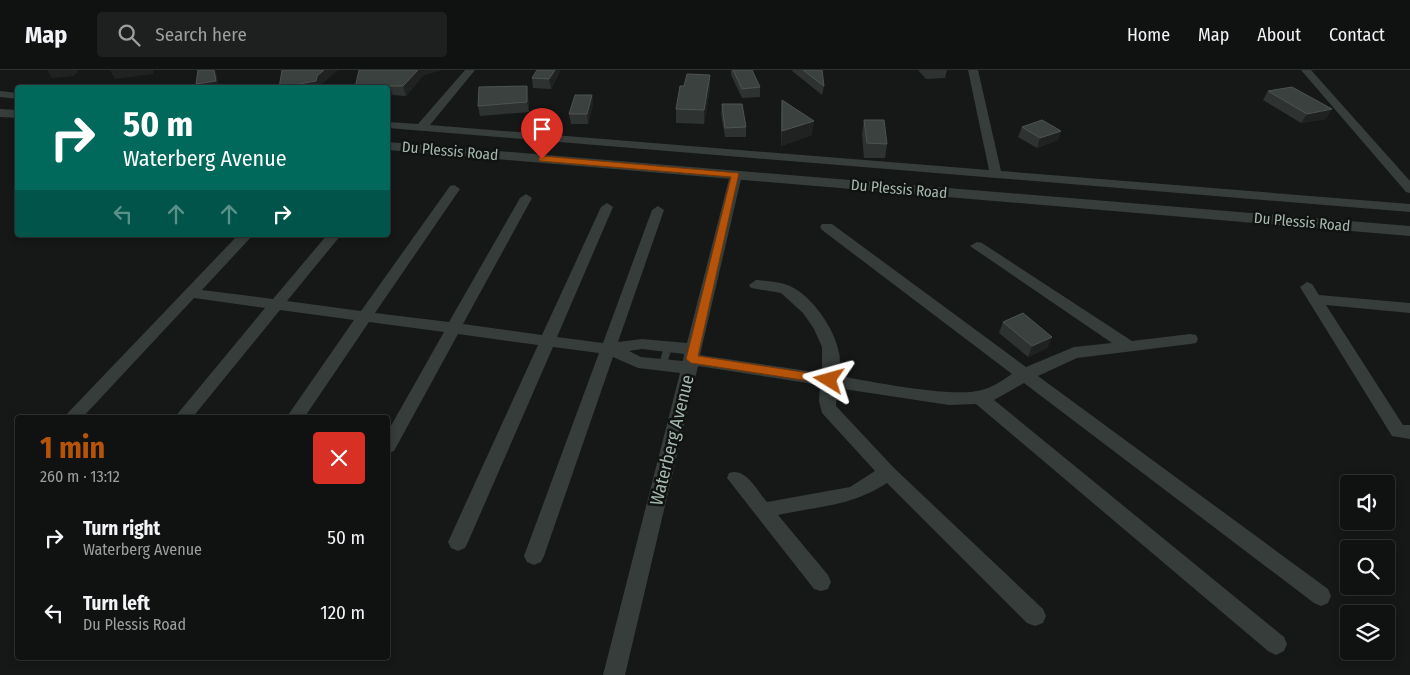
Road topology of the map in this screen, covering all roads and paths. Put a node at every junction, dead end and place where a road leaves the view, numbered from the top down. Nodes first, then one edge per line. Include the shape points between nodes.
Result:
1 (470, 70) edge
2 (973, 70) edge
3 (1306, 70) edge
4 (0, 94) edge
5 (15, 96) edge
6 (0, 113) edge
7 (15, 114) edge
8 (390, 125) edge
9 (422, 128) junction
10 (390, 146) edge
11 (736, 175) junction
12 (996, 175) junction
13 (454, 189) dead end
14 (1410, 189) edge
15 (526, 198) dead end
16 (607, 207) dead end
17 (1410, 208) edge
18 (658, 210) dead end
19 (827, 227) dead end
20 (1410, 231) edge
21 (244, 237) edge
22 (332, 237) edge
23 (977, 246) dead end
24 (756, 285) dead end
25 (190, 293) junction
26 (277, 304) junction
27 (1410, 308) edge
28 (366, 316) junction
29 (454, 328) junction
30 (1190, 339) dead end
31 (547, 340) junction
32 (668, 347) junction
33 (1129, 347) junction
34 (609, 349) junction
35 (691, 358) junction
36 (663, 364) junction
37 (1026, 374) junction
38 (829, 380) junction
39 (979, 397) junction
40 (74, 415) edge
41 (184, 415) edge
42 (296, 415) edge
43 (1410, 432) edge
44 (390, 442) edge
45 (888, 472) junction
46 (736, 478) dead end
47 (763, 511) junction
48 (458, 542) dead end
49 (534, 556) dead end
50 (821, 582) dead end
51 (1321, 596) dead end
52 (1035, 616) dead end
53 (1276, 644) dead end
54 (614, 675) edge

1 - 9 street
2 - 12 street
3 - 14 street
4 - 5 street
6 - 7 street
8 - 9 street, Du Plessis Road
9 - 12 street, Du Plessis Road
10 - 11 street, Du Plessis Road
11 - 20 street, Du Plessis Road
11 - 35 street, Waterberg Avenue
12 - 17 street, Du Plessis Road
13 - 28 street
15 - 29 street
16 - 31 street
18 - 34 street
19 - 37 street
21 - 25 street
22 - 26 street
23 - 33 street
24 - 38 street via 775,286 788,291 810,312 828,338 832,355
25 - 26 street
25 - 40 street
26 - 28 street
26 - 41 street
27 - 43 street via 1311,293 1398,431
28 - 29 street
28 - 42 street
29 - 31 street
29 - 44 street
30 - 33 street
31 - 34 street
31 - 48 street
32 - 34 street via 642,344
32 - 35 street
32 - 36 lane
33 - 37 street via 1074,353
34 - 36 street via 638,362
34 - 49 street
35 - 36 street
35 - 38 street
35 - 54 street, Waterberg Avenue
37 - 39 street
37 - 51 street
38 - 39 street via 948,399
38 - 45 street via 828,408
39 - 53 street
45 - 47 street via 853,493 785,504
45 - 52 street
46 - 47 street
47 - 50 street

